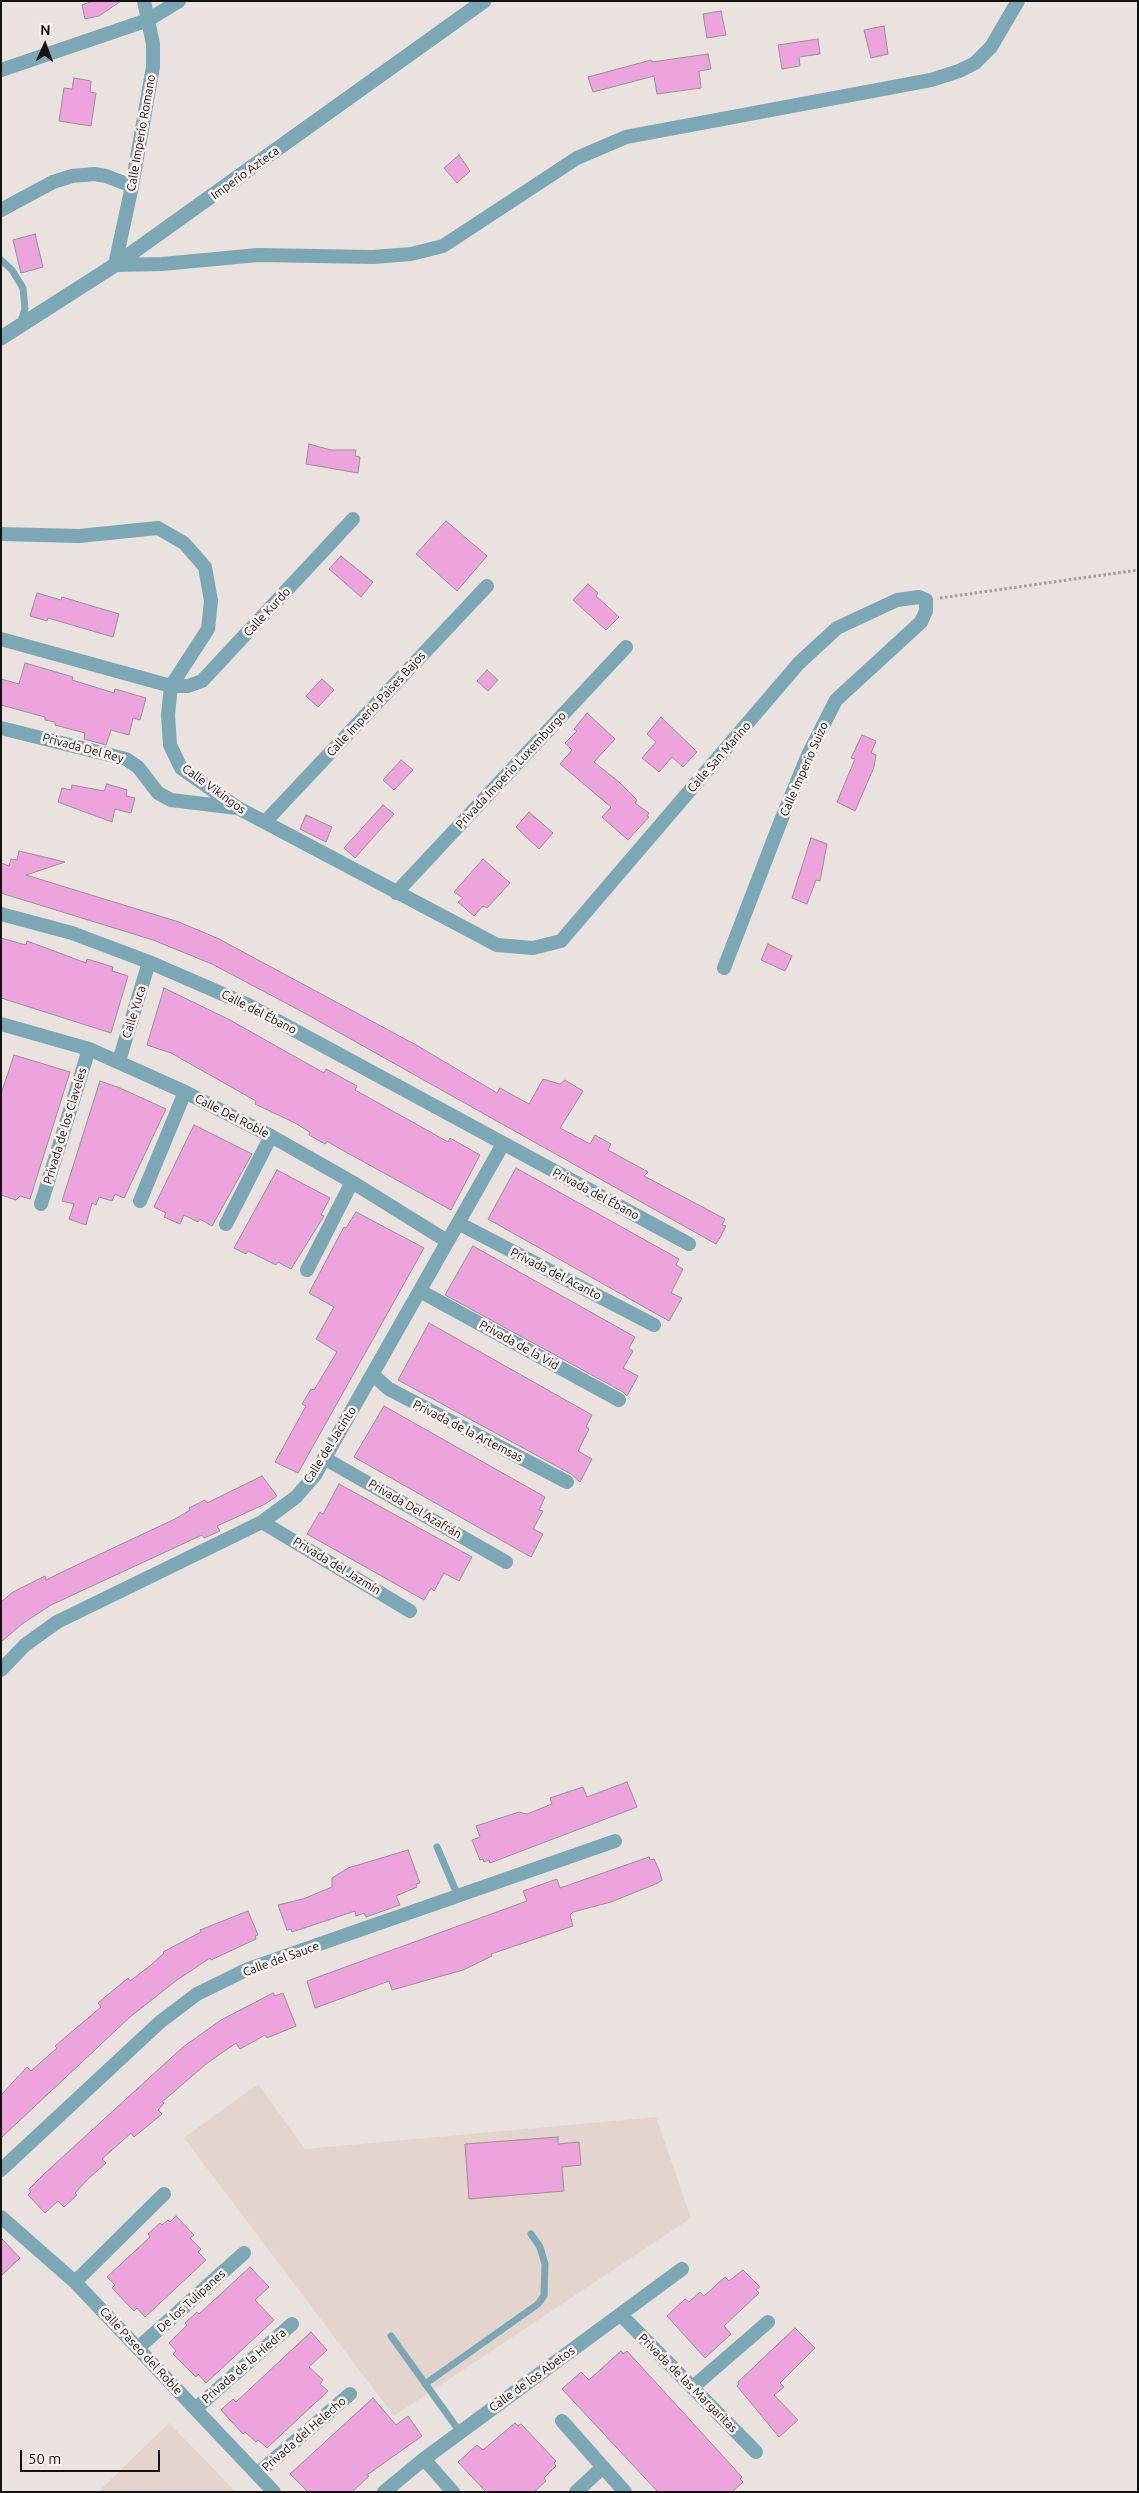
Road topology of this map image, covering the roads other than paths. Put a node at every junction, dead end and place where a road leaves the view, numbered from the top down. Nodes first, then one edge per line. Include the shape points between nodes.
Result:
1 (144, 1) edge
2 (179, 1) edge
3 (484, 1) edge
4 (1018, 1) edge
5 (148, 20) junction
6 (1, 70) edge
7 (132, 186) junction
8 (1, 210) edge
9 (1, 260) edge
10 (115, 265) junction
11 (19, 326) junction
12 (1, 338) edge
13 (353, 519) dead end
14 (1, 534) edge
15 (487, 586) dead end
16 (926, 600) joint
17 (1, 639) edge
18 (626, 647) dead end
19 (171, 686) junction
20 (1, 728) edge
21 (238, 808) junction
22 (265, 822) junction
23 (396, 893) junction
24 (1, 914) edge
25 (533, 948) joint
26 (149, 962) junction
27 (724, 968) dead end
28 (2, 1028) edge
29 (89, 1049) junction
30 (120, 1061) junction
31 (185, 1092) junction
32 (271, 1136) junction
33 (503, 1144) junction
34 (352, 1182) junction
35 (140, 1201) dead end
36 (41, 1204) dead end
37 (458, 1223) junction
38 (226, 1224) dead end
39 (447, 1241) junction
40 (689, 1244) dead end
41 (306, 1270) dead end
42 (420, 1291) junction
43 (654, 1324) dead end
44 (373, 1375) junction
45 (619, 1400) dead end
46 (324, 1458) junction
47 (567, 1482) dead end
48 (262, 1522) junction
49 (506, 1562) dead end
50 (410, 1610) dead end
51 (1, 1670) edge
52 (615, 1840) dead end
53 (437, 1847) dead end
54 (458, 1896) junction
55 (1, 2170) edge
56 (164, 2194) dead end
57 (1, 2217) edge
58 (531, 2234) dead end
59 (244, 2253) dead end
60 (682, 2269) dead end
61 (75, 2282) junction
62 (621, 2315) junction
63 (768, 2322) dead end
64 (292, 2324) dead end
65 (390, 2336) dead end
66 (138, 2348) junction
67 (425, 2384) junction
68 (693, 2387) junction
69 (350, 2394) dead end
70 (196, 2409) junction
71 (562, 2420) dead end
72 (460, 2432) junction
73 (756, 2452) dead end
74 (424, 2459) junction
75 (603, 2467) junction
76 (257, 2474) junction
77 (274, 2492) edge
78 (384, 2492) edge
79 (453, 2492) edge
80 (576, 2492) edge
81 (625, 2492) edge

1 - 5 street, Calle Imperio Romano
2 - 5 street
3 - 10 street, Imperio Azteca
4 - 10 street via 990,48 975,63 959,72 626,137 577,158 443,246 411,254 373,257 258,255
5 - 6 street
5 - 7 street, Calle Imperio Romano via 153,67
7 - 8 street via 94,174 72,176 53,182
7 - 10 street, Calle Imperio Romano
9 - 11 lane via 23,288 25,309
10 - 11 street, Imperio Azteca
11 - 12 street, Imperio Azteca
13 - 19 street, Calle Kurdo via 202,681 188,686
14 - 19 street via 79,536 158,528 184,544 205,568 211,601 208,629
15 - 22 street, Calle Imperio Paises Bajos
16 - 25 street, Calle San Marino via 919,597 897,600 838,628 799,663 561,940
16 - 27 street, Calle Imperio Suizo via 921,622 836,700 780,823
17 - 19 street
18 - 23 street, Privada Imperio Luxemburgo
19 - 21 street, Calle Vikingos via 168,715 170,745 181,768
20 - 21 street, Privada Del Rey via 126,759 138,768 158,793 171,800
21 - 22 street, Calle Vikingos
22 - 23 street, Calle Vikingos
23 - 25 street, Calle Vikingos via 497,945
24 - 26 street, Calle del Ébano via 72,933
26 - 30 street, Calle Yuca
26 - 33 street, Calle del Ébano via 248,1005
28 - 29 street, Calle Del Roble
29 - 30 street, Calle Del Roble
29 - 36 street, Privada de los Claveles
30 - 31 street, Calle Del Roble
31 - 32 street, Calle Del Roble
31 - 35 street
32 - 34 street, Calle Del Roble
32 - 38 street
33 - 37 street, Calle del Jacinto
33 - 40 street, Privada del Ébano
34 - 39 street, Calle Del Roble
34 - 41 street
37 - 39 street, Calle del Jacinto
37 - 43 street, Privada del Acanto
39 - 42 street, Calle del Jacinto
42 - 44 street, Calle del Jacinto
42 - 45 street, Privada de la Vid
44 - 46 street, Calle del Jacinto
44 - 47 street, Privada de la Artemsas via 389,1390
46 - 48 street, Calle del Jacinto via 315,1475 296,1497
46 - 49 street, Privada Del Azafrán
48 - 50 street, Privada del Jazmín
48 - 51 street, Calle del Jacinto via 57,1622 26,1645
52 - 54 street, Calle del Sauce
53 - 54 lane
54 - 55 street, Calle del Sauce via 248,1969 197,1994 160,2022
56 - 61 street
57 - 61 street, Calle Paseo del Roble
58 - 67 lane via 540,2247 545,2264 546,2281 541,2300
59 - 66 street, De los Tulipanes
60 - 62 street, Calle de los Abetos
61 - 66 street, Calle Paseo del Roble
62 - 68 street, Privada de las Margaritas
62 - 72 street, Calle de los Abetos
63 - 68 street
64 - 70 street, Privada de la Hiedra
65 - 67 lane
66 - 70 street, Calle Paseo del Roble
67 - 72 lane
68 - 73 street, Privada de las Margaritas
69 - 76 street, Privada del Helecho
70 - 76 street, Calle Paseo del Roble
71 - 75 street
72 - 74 street, Calle de los Abetos
74 - 78 street, Calle de los Abetos
74 - 79 street
75 - 80 street
75 - 81 street
76 - 77 street, Calle Paseo del Roble

